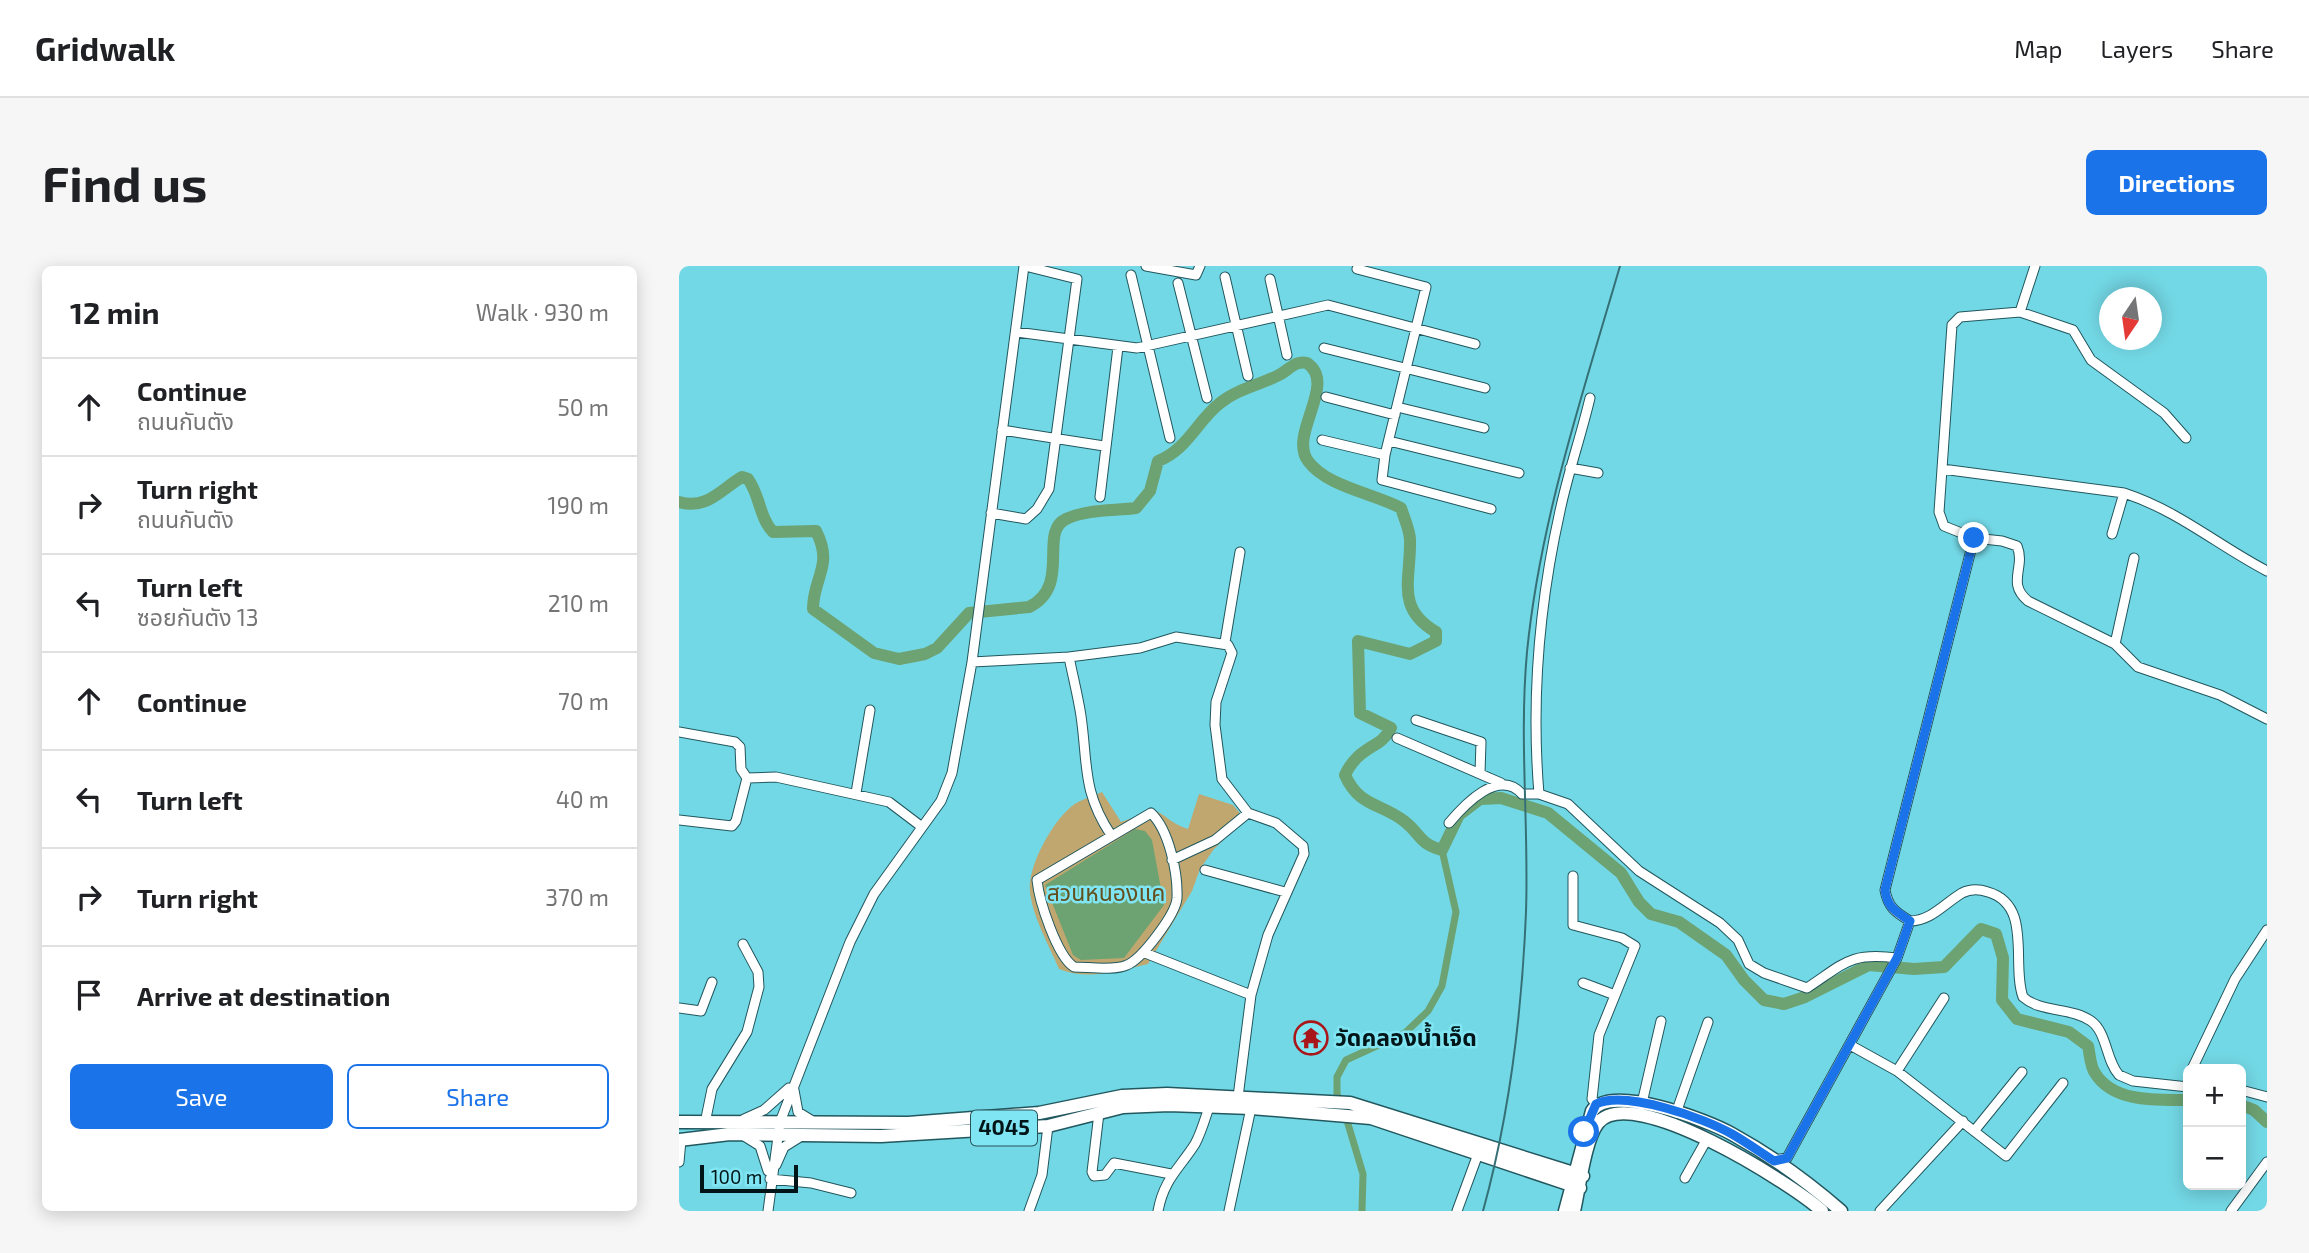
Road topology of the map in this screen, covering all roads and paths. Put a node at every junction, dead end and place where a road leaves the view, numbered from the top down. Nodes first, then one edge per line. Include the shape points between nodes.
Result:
1 (1024, 266) edge
2 (1146, 266) edge
3 (1200, 266) edge
4 (2035, 266) edge
5 (1357, 269) dead end
6 (1131, 275) dead end
7 (1225, 277) dead end
8 (1270, 279) dead end
9 (1178, 283) dead end
10 (2020, 312) junction
11 (1280, 314) junction
12 (1236, 323) junction
13 (1418, 328) junction
14 (1016, 332) junction
15 (1193, 335) junction
16 (1069, 340) junction
17 (1475, 344) dead end
18 (1148, 345) junction
19 (1118, 347) junction
20 (1324, 348) dead end
21 (1287, 355) dead end
22 (1407, 369) junction
23 (1248, 376) dead end
24 (1485, 388) dead end
25 (1326, 397) dead end
26 (1207, 398) dead end
27 (1590, 398) dead end
28 (1396, 411) junction
29 (1484, 428) dead end
30 (1002, 430) junction
31 (1170, 438) dead end
32 (2186, 438) dead end
33 (1058, 439) junction
34 (1322, 440) dead end
35 (1389, 441) junction
36 (1104, 446) junction
37 (1385, 455) junction
38 (1570, 468) junction
39 (1942, 469) junction
40 (1519, 473) dead end
41 (1598, 473) dead end
42 (2124, 493) junction
43 (1100, 497) dead end
44 (1491, 509) dead end
45 (991, 513) junction
46 (2112, 534) dead end
47 (1974, 538) junction
48 (1240, 552) dead end
49 (2134, 558) dead end
50 (2267, 571) edge
51 (1225, 642) junction
52 (2115, 644) junction
53 (1069, 657) junction
54 (972, 662) junction
55 (870, 710) dead end
56 (2267, 719) edge
57 (1416, 720) dead end
58 (679, 732) edge
59 (1397, 738) dead end
60 (1480, 773) junction
61 (747, 778) junction
62 (1501, 783) junction
63 (856, 793) junction
64 (1539, 794) junction
65 (1248, 813) junction
66 (679, 820) edge
67 (1449, 823) dead end
68 (922, 827) junction
69 (1111, 835) junction
70 (1172, 860) junction
71 (1205, 870) dead end
72 (1573, 876) dead end
73 (1285, 892) junction
74 (1910, 921) junction
75 (2267, 930) edge
76 (743, 944) dead end
77 (1145, 953) junction
78 (1897, 958) junction
79 (712, 982) dead end
80 (1583, 983) dead end
81 (1251, 995) junction
82 (1615, 995) junction
83 (1944, 998) dead end
84 (679, 1008) edge
85 (1661, 1021) dead end
86 (1708, 1022) dead end
87 (1850, 1045) junction
88 (2194, 1064) edge
89 (1897, 1071) junction
90 (2022, 1072) dead end
91 (796, 1078) junction
92 (2063, 1083) dead end
93 (2183, 1087) edge
94 (2246, 1091) edge
95 (1238, 1097) junction
96 (2267, 1097) edge
97 (1642, 1103) junction
98 (1596, 1104) junction
99 (1209, 1107) junction
100 (1251, 1108) junction
101 (1351, 1109) junction
102 (1099, 1113) junction
103 (1674, 1119) junction
104 (1963, 1121) junction
105 (679, 1122) edge
106 (822, 1122) junction
107 (705, 1124) junction
108 (1048, 1126) junction
109 (779, 1127) junction
110 (730, 1128) junction
111 (1975, 1130) junction
112 (829, 1134) junction
113 (1707, 1139) junction
114 (680, 1140) edge
115 (1478, 1154) junction
116 (2266, 1156) edge
117 (679, 1162) edge
118 (1770, 1166) junction
119 (1171, 1174) junction
120 (1685, 1178) dead end
121 (770, 1179) junction
122 (1577, 1181) junction
123 (851, 1193) dead end
124 (1815, 1208) edge
125 (768, 1211) edge
126 (1029, 1211) edge
127 (1158, 1211) edge
128 (1229, 1211) edge
129 (1457, 1211) edge
130 (1565, 1211) edge
131 (1574, 1211) edge
132 (1841, 1211) edge
133 (1880, 1211) edge
134 (2231, 1211) edge

1 - 14 street
1 - 16 street via 1077,279
2 - 3 street via 1196,275
4 - 10 street
5 - 13 street via 1426,287
6 - 18 street
7 - 12 street
8 - 11 street
9 - 15 street
10 - 32 street via 2073,330 2091,360 2164,413
10 - 39 street via 1960,317 1952,325
11 - 12 street
11 - 13 street via 1328,304
11 - 21 street
12 - 15 street
12 - 23 street
13 - 17 street
13 - 22 street
14 - 16 street
14 - 30 street
15 - 18 street
15 - 26 street
16 - 19 street
16 - 33 street
18 - 19 street
18 - 31 street
19 - 36 street
20 - 22 street
22 - 24 street
22 - 28 street
25 - 28 street
27 - 38 street
28 - 29 street
28 - 35 street
30 - 33 street
30 - 45 street
33 - 36 street
33 - 45 street via 1049,489 1037,509 1026,519
34 - 37 street
35 - 37 street
35 - 40 street
36 - 43 street
37 - 44 street via 1382,480
38 - 41 street
38 - 64 street via 1539,633 1535,714
39 - 42 street
39 - 47 street via 1939,512 1944,526
42 - 46 street
42 - 50 street via 2193,523 2224,549
45 - 54 street
47 - 52 street via 2017,545 2019,594
47 - 74 street via 1885,890 1894,912
48 - 51 street
49 - 52 street
51 - 53 street via 1176,637 1140,649
51 - 65 street via 1232,653 1216,702 1218,755 1227,788
52 - 56 street via 2138,667 2220,695
53 - 54 street
53 - 69 street via 1089,794
54 - 68 street via 952,773 941,801
55 - 63 street
57 - 60 street via 1482,742
58 - 61 street via 735,742
59 - 60 street
60 - 62 street
61 - 63 street via 776,777
61 - 66 street via 732,826
62 - 64 street via 1515,785 1522,794
62 - 67 street via 1466,802
63 - 68 street via 889,802
64 - 78 street via 1568,804 1639,871 1720,923 1738,940 1749,964 1764,973 1807,988 1866,954
65 - 70 street via 1215,840
65 - 73 street via 1276,823 1303,846 1302,862
68 - 91 street via 874,894
69 - 70 street via 1151,813 1160,821
69 - 77 street via 1037,880 1038,896 1063,956 1074,967 1125,967
70 - 77 street via 1177,901
71 - 73 street
72 - 82 street via 1573,925 1635,946
73 - 81 street
74 - 78 street
74 - 93 street via 1938,911 1969,890 1999,897 2013,913 2023,997 2032,1004 2095,1023 2119,1075
75 - 88 street via 2235,979
76 - 107 street via 758,972 759,987 747,1032 712,1089
77 - 81 street
78 - 87 street
79 - 84 street via 701,1011
80 - 82 street
81 - 95 street
82 - 98 street via 1599,1035 1592,1099
83 - 89 street
85 - 97 street
86 - 103 street
87 - 89 street
87 - 118 street via 1787,1158
89 - 104 street
90 - 111 street
91 - 106 street via 798,1112
91 - 109 street
91 - 110 street via 785,1094 764,1110
92 - 111 street via 2006,1156
94 - 96 street
95 - 101 main road, 4045 via 1325,1101
95 - 106 main road, 4045 via 1122,1096 1039,1113 908,1123
97 - 98 main road via 1614,1099
97 - 103 main road
98 - 122 main road via 1584,1132
99 - 100 main road, 4045
99 - 102 main road, 4045 via 1123,1107
99 - 119 street via 1196,1143
100 - 101 main road, 4045 via 1326,1115
100 - 128 street
101 - 115 main road, 4045
101 - 122 main road, 4045
102 - 108 main road, 4045
102 - 119 street via 1094,1176 1105,1175 1114,1163
103 - 113 main road
103 - 118 main road via 1730,1133
103 - 122 main road via 1608,1115 1598,1123
104 - 111 street
104 - 133 street
105 - 107 main road, 4045
106 - 109 main road, 4045
107 - 110 main road, 4045
108 - 112 main road, 4045 via 881,1136
108 - 126 street via 1042,1175
109 - 110 main road, 4045
109 - 112 main road, 4045
109 - 121 street
110 - 114 main road, 4045
110 - 121 street via 760,1146
112 - 121 street via 791,1141
113 - 118 main road
113 - 120 street
114 - 117 street
115 - 122 main road, 4045
115 - 129 street
116 - 134 street
118 - 124 main road
118 - 132 main road
119 - 127 street
121 - 123 street
121 - 125 street
122 - 130 main road
122 - 131 main road

